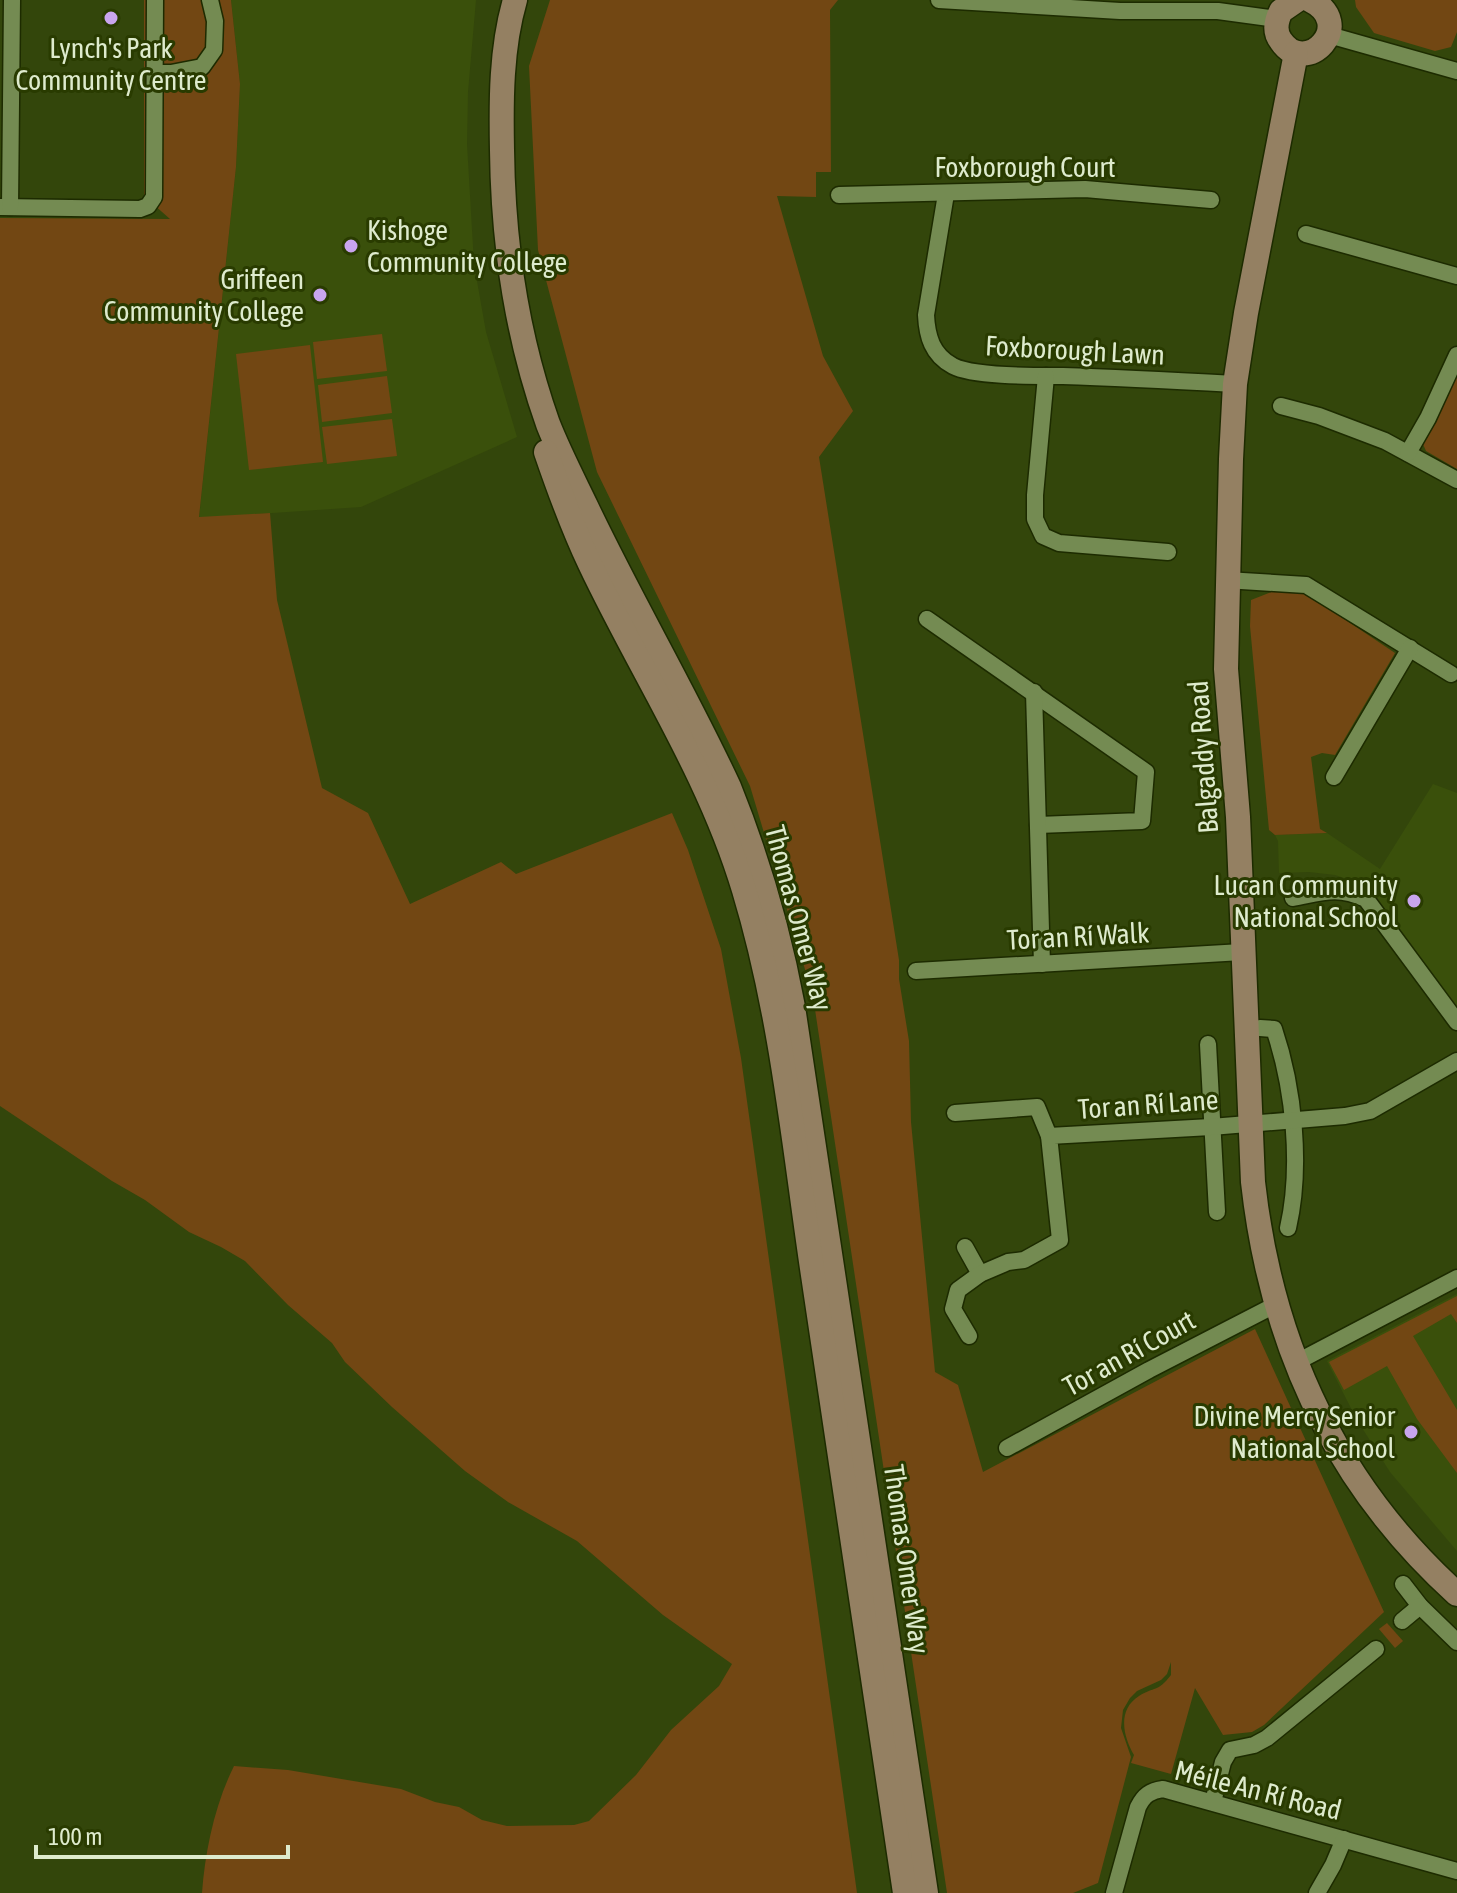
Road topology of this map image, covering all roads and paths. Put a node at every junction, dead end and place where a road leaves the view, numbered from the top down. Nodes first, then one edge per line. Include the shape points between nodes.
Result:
1 (12, 0) edge
2 (155, 0) edge
3 (210, 0) edge
4 (497, 0) edge
5 (515, 0) edge
6 (939, 0) edge
7 (1297, 0) edge
8 (1311, 0) edge
9 (1025, 2) edge
10 (1277, 19) junction
11 (1329, 35) junction
12 (6, 40) edge
13 (1296, 53) junction
14 (1457, 71) edge
15 (155, 73) junction
16 (946, 194) junction
17 (839, 195) dead end
18 (1211, 200) dead end
19 (5, 207) edge
20 (1306, 234) dead end
21 (1457, 276) edge
22 (1457, 355) edge
23 (1046, 376) junction
24 (1235, 384) junction
25 (1281, 406) dead end
26 (1408, 453) junction
27 (1457, 480) edge
28 (1168, 552) dead end
29 (1226, 580) junction
30 (927, 619) dead end
31 (1410, 648) junction
32 (1451, 674) dead end
33 (1034, 692) junction
34 (1334, 777) dead end
35 (1038, 825) junction
36 (1293, 898) dead end
37 (1242, 952) junction
38 (1042, 964) junction
39 (916, 971) dead end
40 (1457, 1022) edge
41 (1260, 1028) dead end
42 (1208, 1044) dead end
43 (1457, 1061) edge
44 (955, 1113) dead end
45 (1294, 1120) junction
46 (1249, 1123) junction
47 (1211, 1127) junction
48 (1049, 1136) junction
49 (1217, 1212) dead end
50 (1288, 1228) dead end
51 (965, 1247) dead end
52 (980, 1274) junction
53 (1457, 1278) edge
54 (1275, 1305) junction
55 (969, 1336) dead end
56 (1295, 1363) junction
57 (1007, 1448) dead end
58 (1403, 1584) dead end
59 (1457, 1594) edge
60 (1420, 1606) junction
61 (1402, 1621) dead end
62 (1457, 1642) edge
63 (1376, 1649) dead end
64 (1213, 1802) junction
65 (1344, 1839) junction
66 (1457, 1871) edge
67 (905, 1893) edge
68 (926, 1893) edge
69 (1114, 1893) edge
70 (1317, 1893) edge

1 - 12 street
2 - 15 street
3 - 15 street via 214,50 202,67
4 - 67 street, Thomas Omer Way via 491,183 505,301 521,371 563,502 714,807 744,889 766,974
5 - 68 street, Thomas Omer Way via 506,51 502,182 507,242 528,353 549,425 580,494 729,787 778,932
6 - 9 street
7 - 10 street
8 - 11 street via 1325,11
9 - 10 street via 1120,11 1218,11
10 - 13 street via 1282,43
11 - 13 street via 1313,52
11 - 14 street
12 - 19 street
13 - 24 street, Balgaddy Road
15 - 19 street via 154,197 148,206
16 - 17 street, Foxborough Court
16 - 18 street, Foxborough Court via 1085,189
16 - 23 street, Foxborough Lawn via 926,315 931,343 952,365 967,371
20 - 21 street
22 - 26 street
23 - 24 street, Foxborough Lawn
23 - 28 street via 1035,495 1035,519 1043,536 1059,543
24 - 29 street, Balgaddy Road
25 - 26 street via 1349,426
26 - 27 street
29 - 31 street via 1306,585
29 - 37 street, Balgaddy Road
30 - 33 street
31 - 32 street
31 - 34 street
33 - 35 street
33 - 35 street via 1146,772 1142,821
35 - 38 street
36 - 40 street via 1347,891 1366,899
37 - 38 street, Tor an Rí Walk
37 - 46 street, Balgaddy Road
38 - 39 street, Tor an Rí Walk
41 - 45 street via 1274,1029
42 - 47 street
43 - 45 street, Tor an Rí Lane via 1370,1111
44 - 48 street, Tor an Rí Lane via 1037,1107
45 - 46 street, Tor an Rí Lane
45 - 50 street
46 - 47 street, Tor an Rí Lane
46 - 54 street, Balgaddy Road via 1256,1212
47 - 48 street, Tor an Rí Lane
47 - 49 street
48 - 52 street, Tor an Rí Lane via 1060,1240 1024,1260
51 - 52 street
52 - 55 street, Tor an Rí Lane via 958,1290 953,1309
53 - 56 street
54 - 56 street, Balgaddy Road
54 - 57 street, Tor an Rí Court
56 - 59 street, Balgaddy Road via 1353,1474 1405,1542
58 - 60 street
60 - 61 street
60 - 62 street
63 - 64 street via 1267,1738 1230,1750
64 - 65 street, Méile An Rí Road
64 - 69 street, Méile An Rí Road via 1163,1789 1143,1797
65 - 66 street, Méile An Rí Road
65 - 70 street

